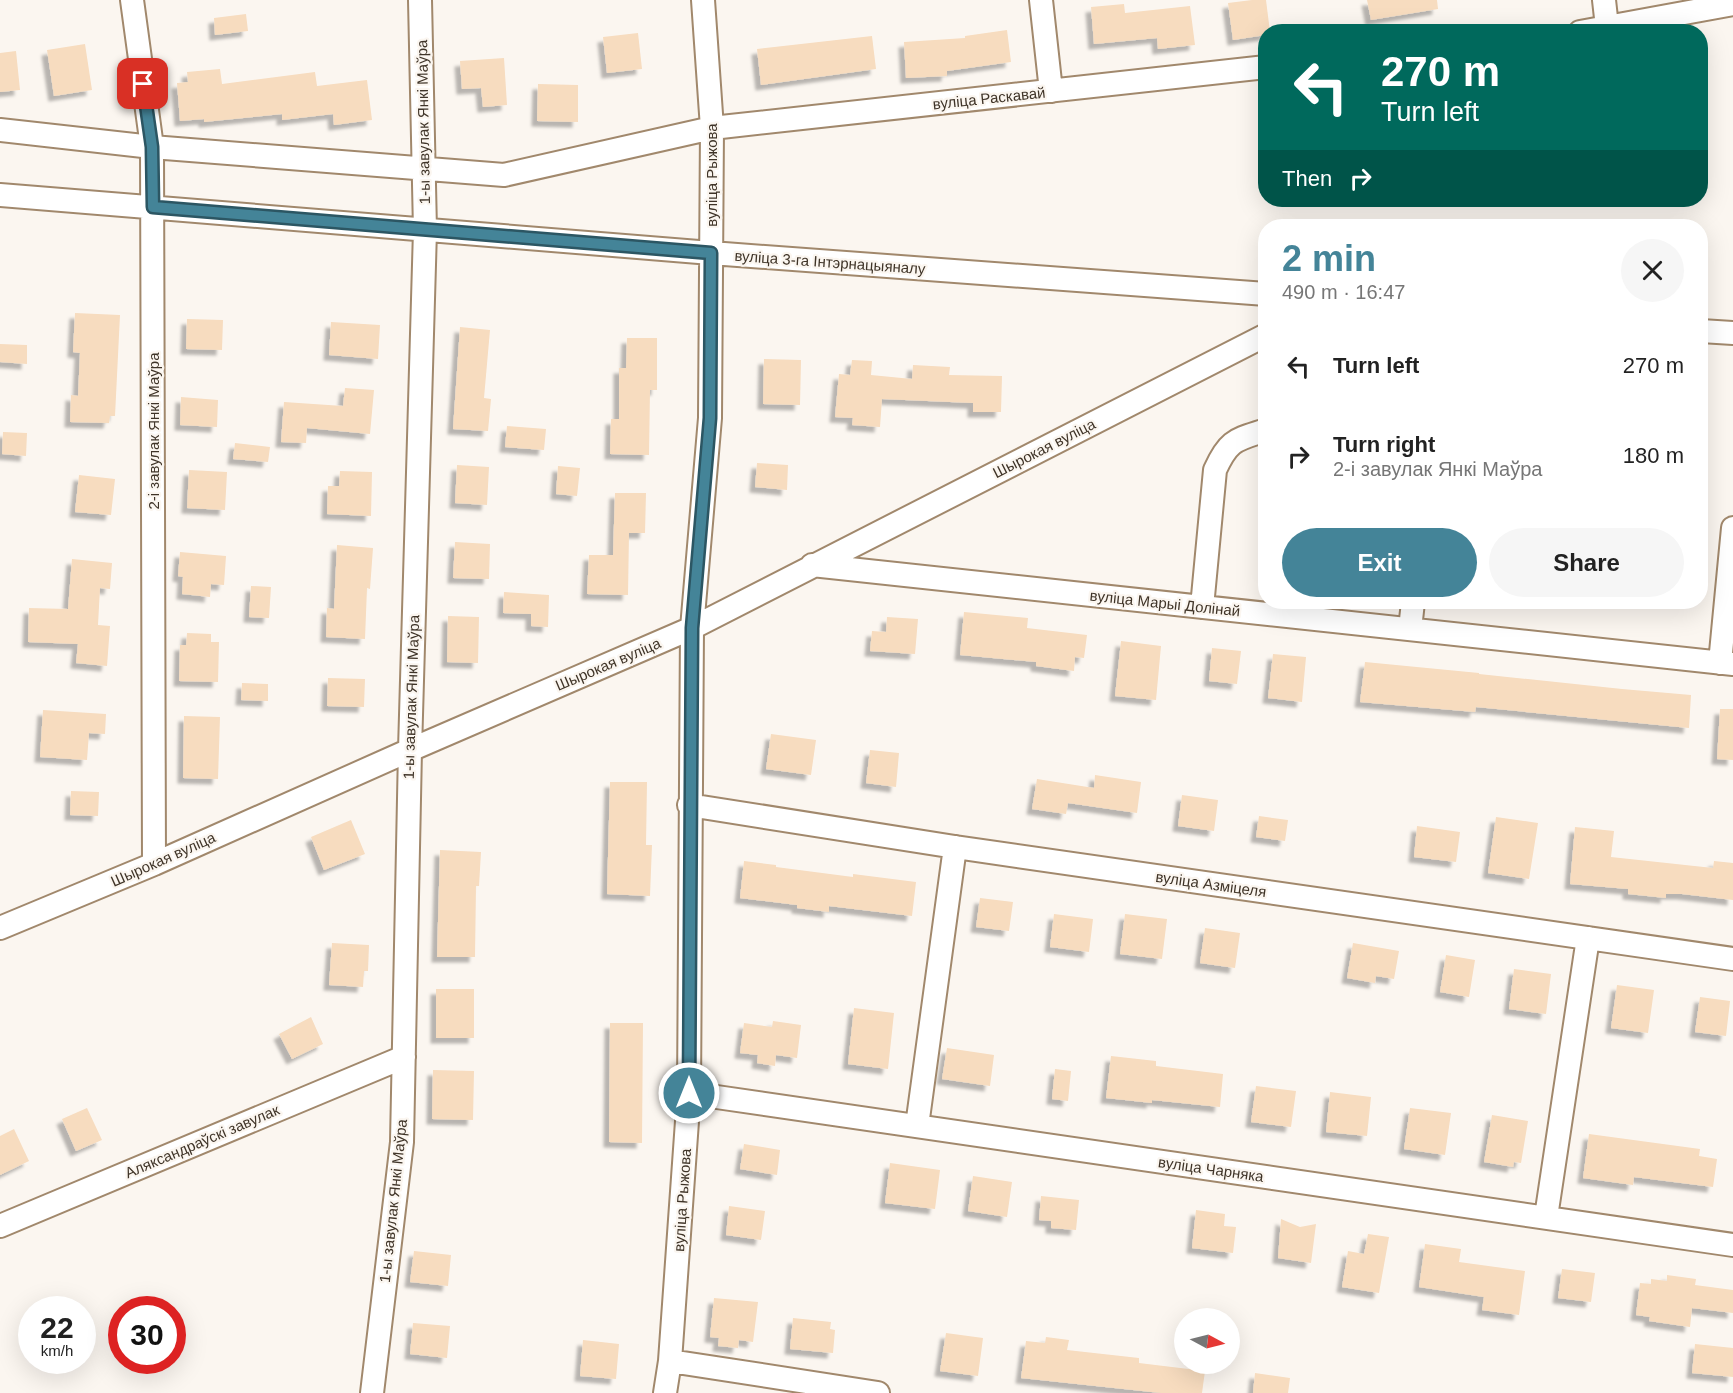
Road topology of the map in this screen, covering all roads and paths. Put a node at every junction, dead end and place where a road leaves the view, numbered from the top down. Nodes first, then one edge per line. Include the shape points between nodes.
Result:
1 (132, 0) edge
2 (420, 0) edge
3 (703, 0) edge
4 (1041, 0) edge
5 (1604, 0) edge
6 (1733, 4) edge
7 (1607, 24) edge
8 (1623, 24) edge
9 (1258, 68) edge
10 (1051, 91) junction
11 (712, 129) junction
12 (0, 130) edge
13 (152, 147) junction
14 (424, 168) junction
15 (0, 195) edge
16 (153, 207) junction
17 (425, 230) junction
18 (711, 253) junction
19 (1258, 293) edge
20 (1708, 331) edge
21 (1733, 333) edge
22 (1258, 339) edge
23 (1258, 433) edge
24 (1733, 528) edge
25 (812, 565) junction
26 (1202, 607) junction
27 (1412, 609) edge
28 (692, 628) junction
29 (1410, 629) junction
30 (1726, 664) edge
31 (410, 750) junction
32 (689, 805) junction
33 (955, 847) junction
34 (154, 864) junction
35 (0, 928) edge
36 (1588, 938) junction
37 (1733, 959) edge
38 (404, 1057) junction
39 (689, 1093) junction
40 (917, 1126) junction
41 (1546, 1217) junction
42 (0, 1226) edge
43 (1733, 1245) edge
44 (670, 1361) junction
45 (372, 1393) edge
46 (665, 1393) edge
47 (878, 1393) edge

1 - 13 street, 2-і завулак Янкі Маўра
2 - 14 street, 1-ы завулак Янкі Маўра
3 - 11 street, вуліца Рыжова
4 - 10 street
5 - 7 street
6 - 8 street
9 - 10 street, вуліца Раскавай
10 - 11 street, вуліца Раскавай
11 - 14 street, вуліца Раскавай via 504,175
11 - 18 street, вуліца Рыжова
12 - 13 street, вуліца Раскавай
13 - 14 street, вуліца Раскавай
13 - 16 street, 2-і завулак Янкі Маўра
14 - 17 street, 1-ы завулак Янкі Маўра
15 - 16 street, вуліца 3-га Інтэрнацыяналу
16 - 17 street, вуліца 3-га Інтэрнацыяналу
16 - 34 street, 2-і завулак Янкі Маўра
17 - 18 street, вуліца 3-га Інтэрнацыяналу
17 - 31 street, 1-ы завулак Янкі Маўра
18 - 19 street, вуліца 3-га Інтэрнацыяналу
18 - 28 street, вуліца Рыжова via 710,418
20 - 21 street
22 - 25 street, Шырокая вуліца
23 - 26 street via 1233,442 1223,451 1215,470
24 - 30 street
25 - 26 street, вуліца Марыі Долінай
25 - 28 street, Шырокая вуліца
26 - 29 street, вуліца Марыі Долінай
27 - 29 street
28 - 31 street, Шырокая вуліца
28 - 32 street, вуліца Рыжова
29 - 30 street, вуліца Марыі Долінай
31 - 34 street, Шырокая вуліца
31 - 38 street, 1-ы завулак Янкі Маўра
32 - 33 street, вуліца Азміцеля
32 - 39 street, вуліца Рыжова
33 - 36 street, вуліца Азміцеля
33 - 40 street
34 - 35 street, Шырокая вуліца
36 - 37 street, вуліца Азміцеля
36 - 41 street
38 - 42 street, Аляксандраўскі завулак
38 - 45 street, 1-ы завулак Янкі Маўра via 402,1142
39 - 40 street, вуліца Чарняка
39 - 44 street, вуліца Рыжова
40 - 41 street, вуліца Чарняка
41 - 43 street, вуліца Чарняка
44 - 46 street, вуліца Рыжова
44 - 47 street

